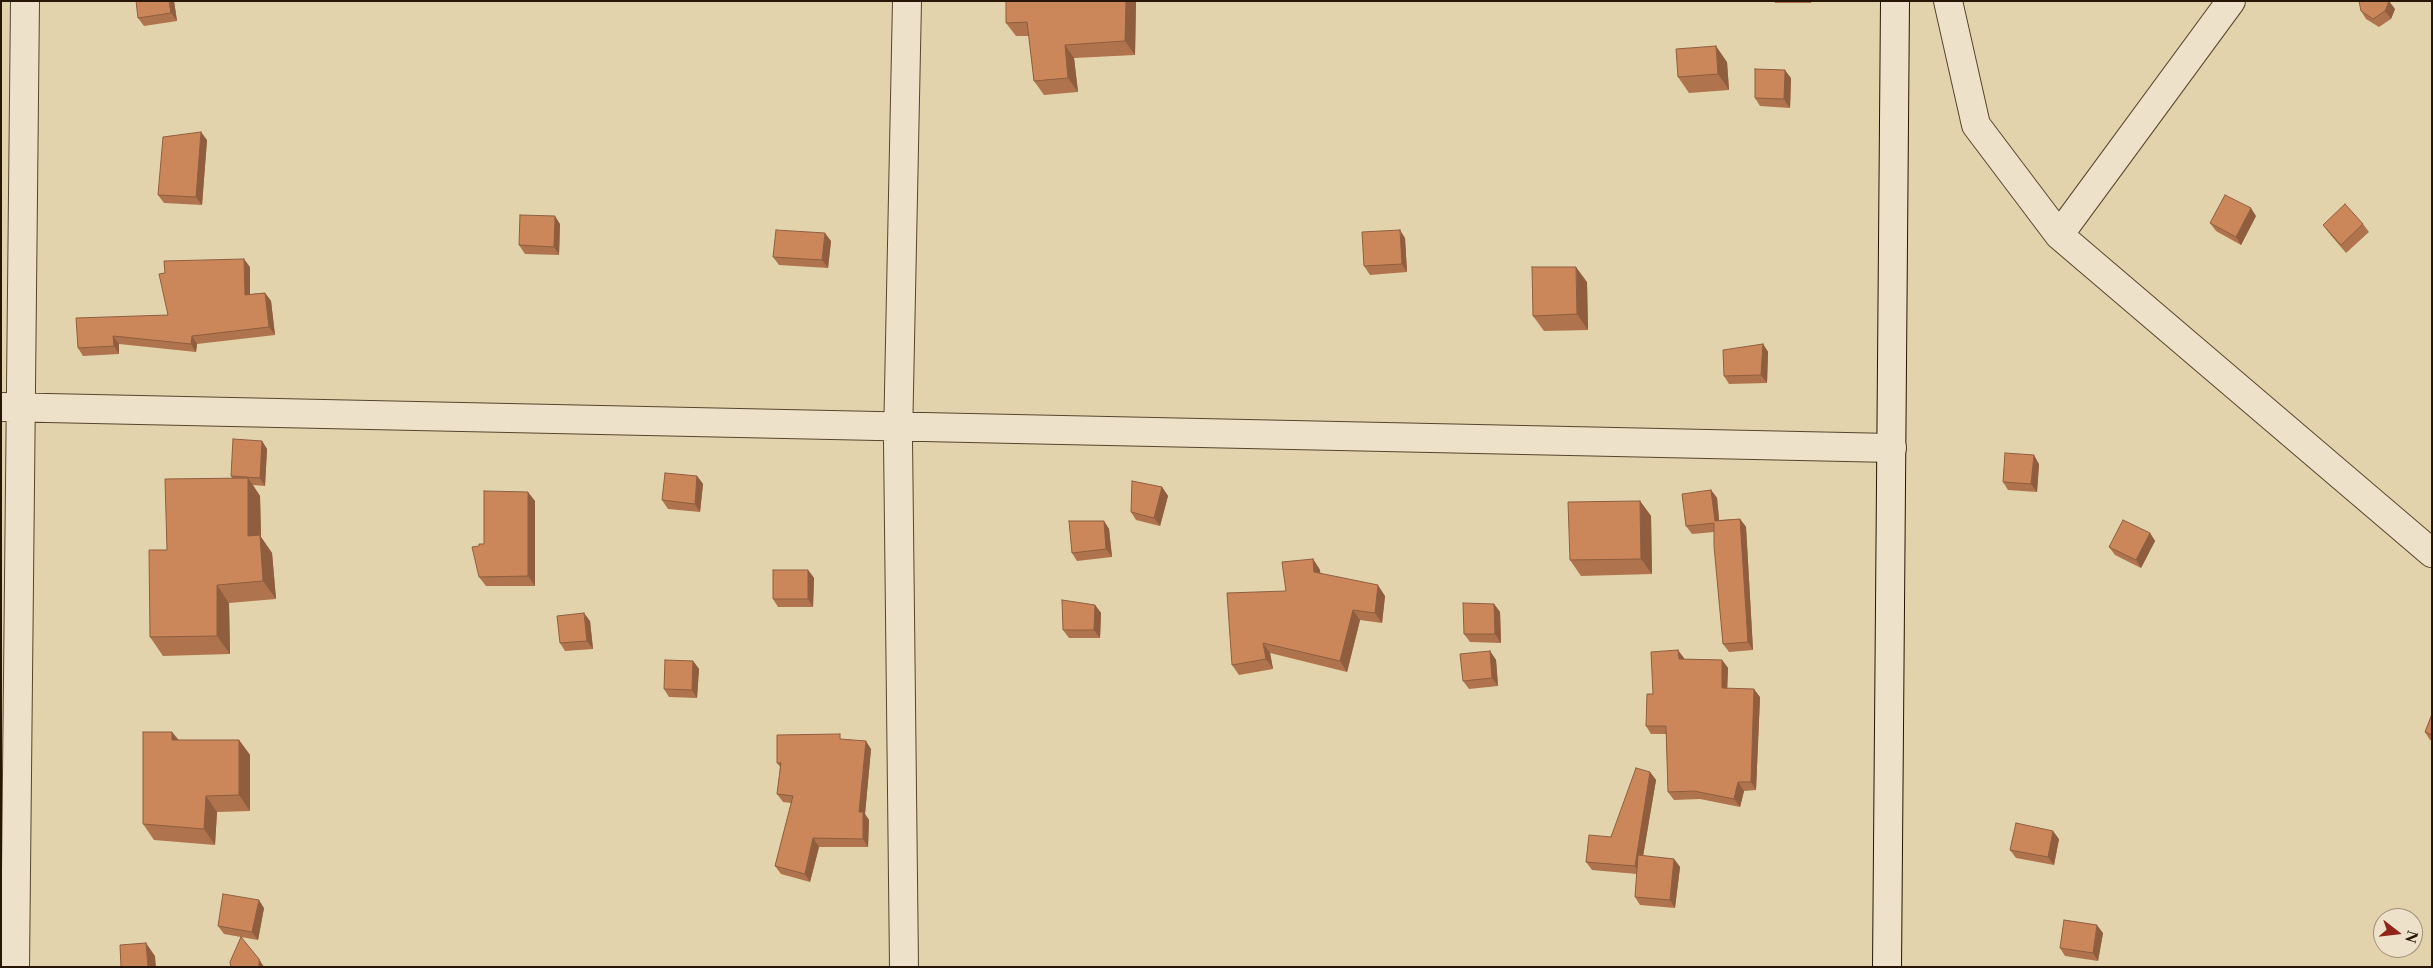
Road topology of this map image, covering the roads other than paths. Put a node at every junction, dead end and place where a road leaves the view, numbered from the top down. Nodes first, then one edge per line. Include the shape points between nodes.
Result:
1 (25, 1) edge
2 (907, 1) edge
3 (1896, 1) edge
4 (1948, 1) edge
5 (2231, 1) edge
6 (2059, 235) junction
7 (11, 407) edge
8 (900, 427) junction
9 (1892, 448) junction
10 (2432, 553) edge
11 (15, 967) edge
12 (904, 967) edge
13 (1887, 967) edge

1 - 7 street
2 - 8 street
3 - 9 street
4 - 6 street via 1976,125
5 - 6 street
6 - 10 street
7 - 8 street
7 - 11 street
8 - 9 street
8 - 12 street
9 - 13 street

